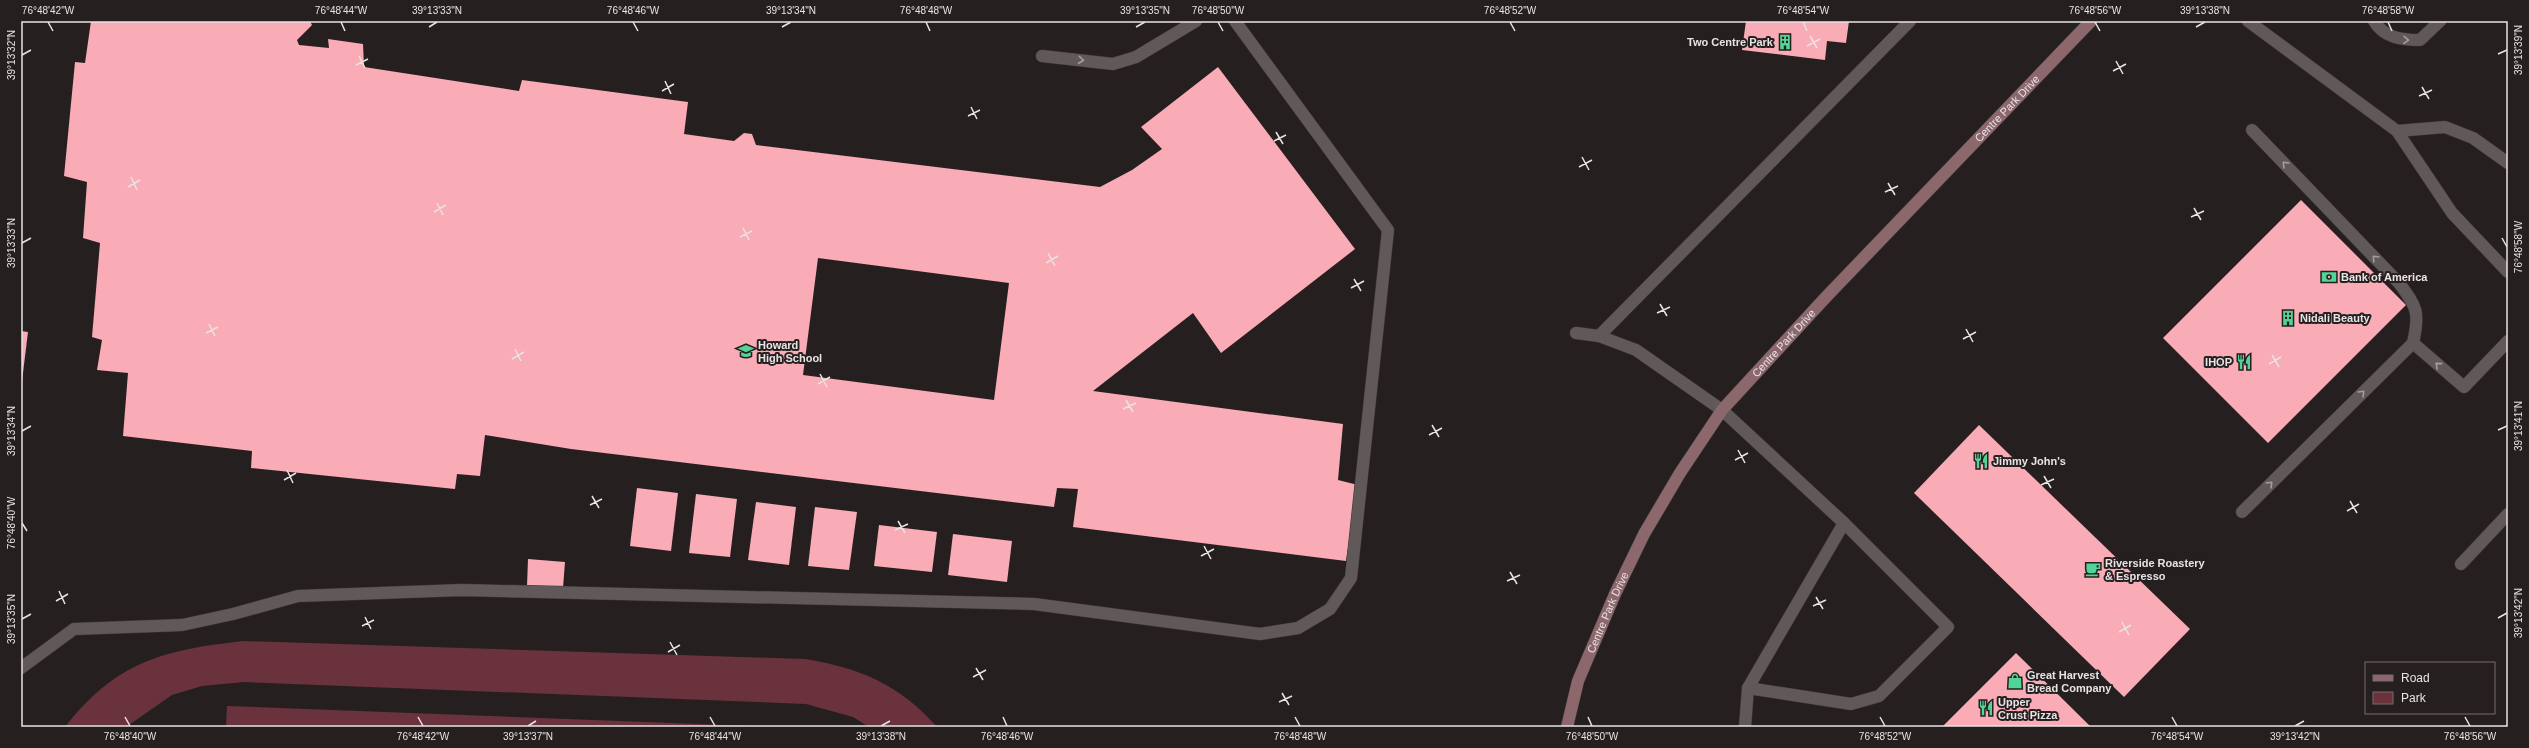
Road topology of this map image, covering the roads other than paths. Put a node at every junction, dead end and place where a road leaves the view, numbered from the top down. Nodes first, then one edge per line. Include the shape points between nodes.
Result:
1 (1196, 21) edge
2 (1235, 21) edge
3 (1910, 21) edge
4 (2091, 21) edge
5 (2248, 21) edge
6 (2374, 21) edge
7 (2440, 21) edge
8 (1042, 56) dead end
9 (2252, 130) dead end
10 (2397, 131) junction
11 (2508, 163) edge
12 (2508, 272) edge
13 (1576, 333) dead end
14 (1599, 336) junction
15 (2508, 341) edge
16 (2413, 343) junction
17 (1722, 410) junction
18 (2242, 512) dead end
19 (2508, 514) edge
20 (1844, 523) junction
21 (2461, 564) dead end
22 (21, 668) edge
23 (1748, 688) junction
24 (1566, 727) edge
25 (1745, 727) edge

8 -> 1 lane via 1113,64 1136,57
2 - 22 lane via 1388,230 1352,578 1330,609 1298,628 1260,634 1034,604 462,590 298,596 182,625 74,629
3 - 14 lane
4 - 17 street, Centre Park Drive via 1826,297
5 - 10 lane
6 -> 7 lane via 2378,27 2398,40 2420,40
16 -> 9 lane via 2417,325 2416,305 2403,288
10 - 11 lane via 2446,127 2472,138
10 - 12 lane via 2452,213
13 - 14 lane
14 - 17 lane via 1636,350
15 -> 16 lane via 2464,387
18 -> 16 lane
17 - 20 lane
17 - 24 street, Centre Park Drive via 1680,473 1638,547 1578,682
19 - 21 lane
20 - 23 lane
20 - 23 lane via 1948,627 1879,696 1851,704
23 - 25 lane

